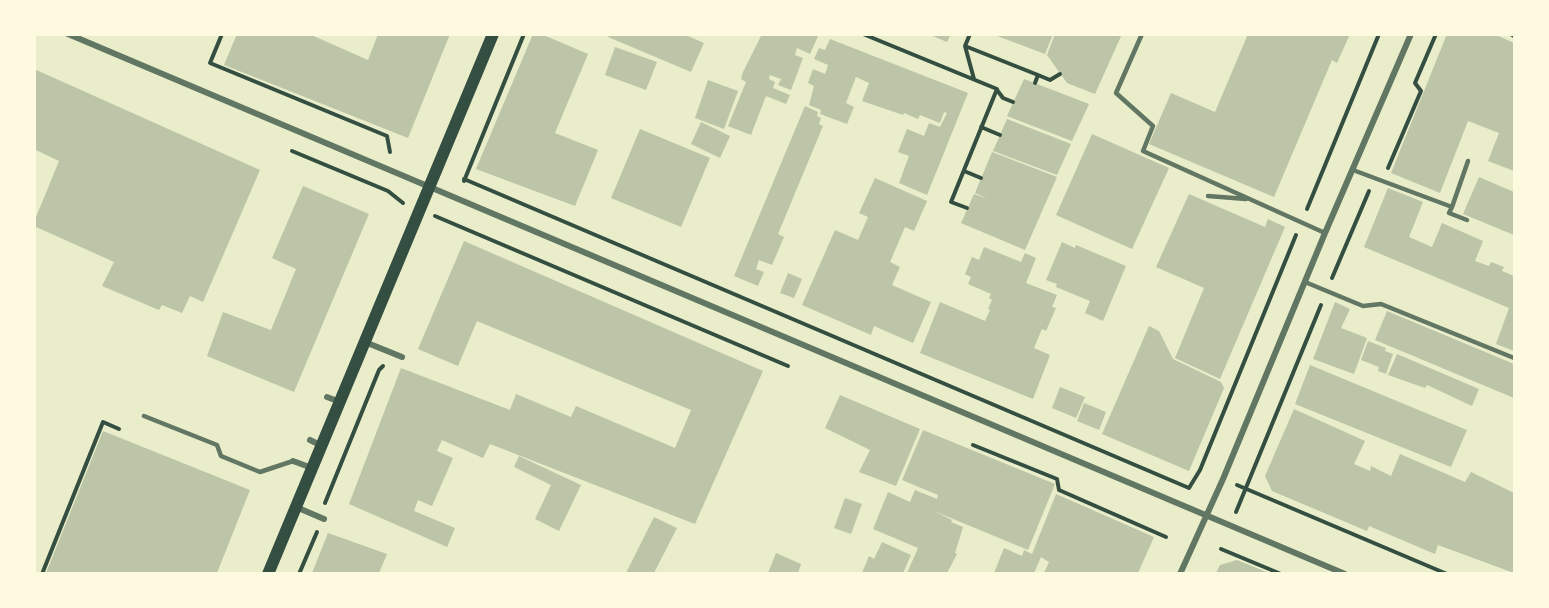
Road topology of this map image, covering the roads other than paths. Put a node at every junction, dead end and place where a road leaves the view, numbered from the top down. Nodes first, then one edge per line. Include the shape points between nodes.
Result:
1 (68, 34) edge
2 (493, 34) edge
3 (1142, 34) edge
4 (1411, 34) edge
5 (1468, 161) dead end
6 (1353, 170) junction
7 (429, 188) junction
8 (1208, 196) dead end
9 (1249, 199) junction
10 (1452, 207) junction
11 (1467, 220) dead end
12 (1325, 233) junction
13 (1305, 282) junction
14 (365, 342) junction
15 (402, 357) dead end
16 (1515, 358) edge
17 (327, 397) dead end
18 (340, 402) junction
19 (144, 416) dead end
20 (310, 440) dead end
21 (322, 446) junction
22 (293, 461) joint
23 (313, 468) junction
24 (296, 507) junction
25 (1206, 516) junction
26 (324, 519) road end
27 (268, 573) edge
28 (1180, 573) edge
29 (1345, 573) edge

1 - 7 street
2 - 7 main road
3 - 9 lane via 1116,93 1154,126 1143,151
4 - 6 street
5 - 10 lane
6 - 10 lane
6 - 12 street
7 - 14 main road
7 - 25 street
8 - 9 lane
9 - 12 lane
10 - 11 lane via 1449,213
12 - 13 street
13 - 16 lane via 1363,306 1381,304
13 - 25 street
14 - 15 street
14 - 18 main road
17 - 18 street
18 - 21 main road
19 - 22 lane via 217,446 221,456 260,472
20 - 21 street
21 - 23 main road
22 - 23 street
23 - 24 main road
24 - 26 street
24 - 27 main road
25 - 28 street
25 - 29 street

